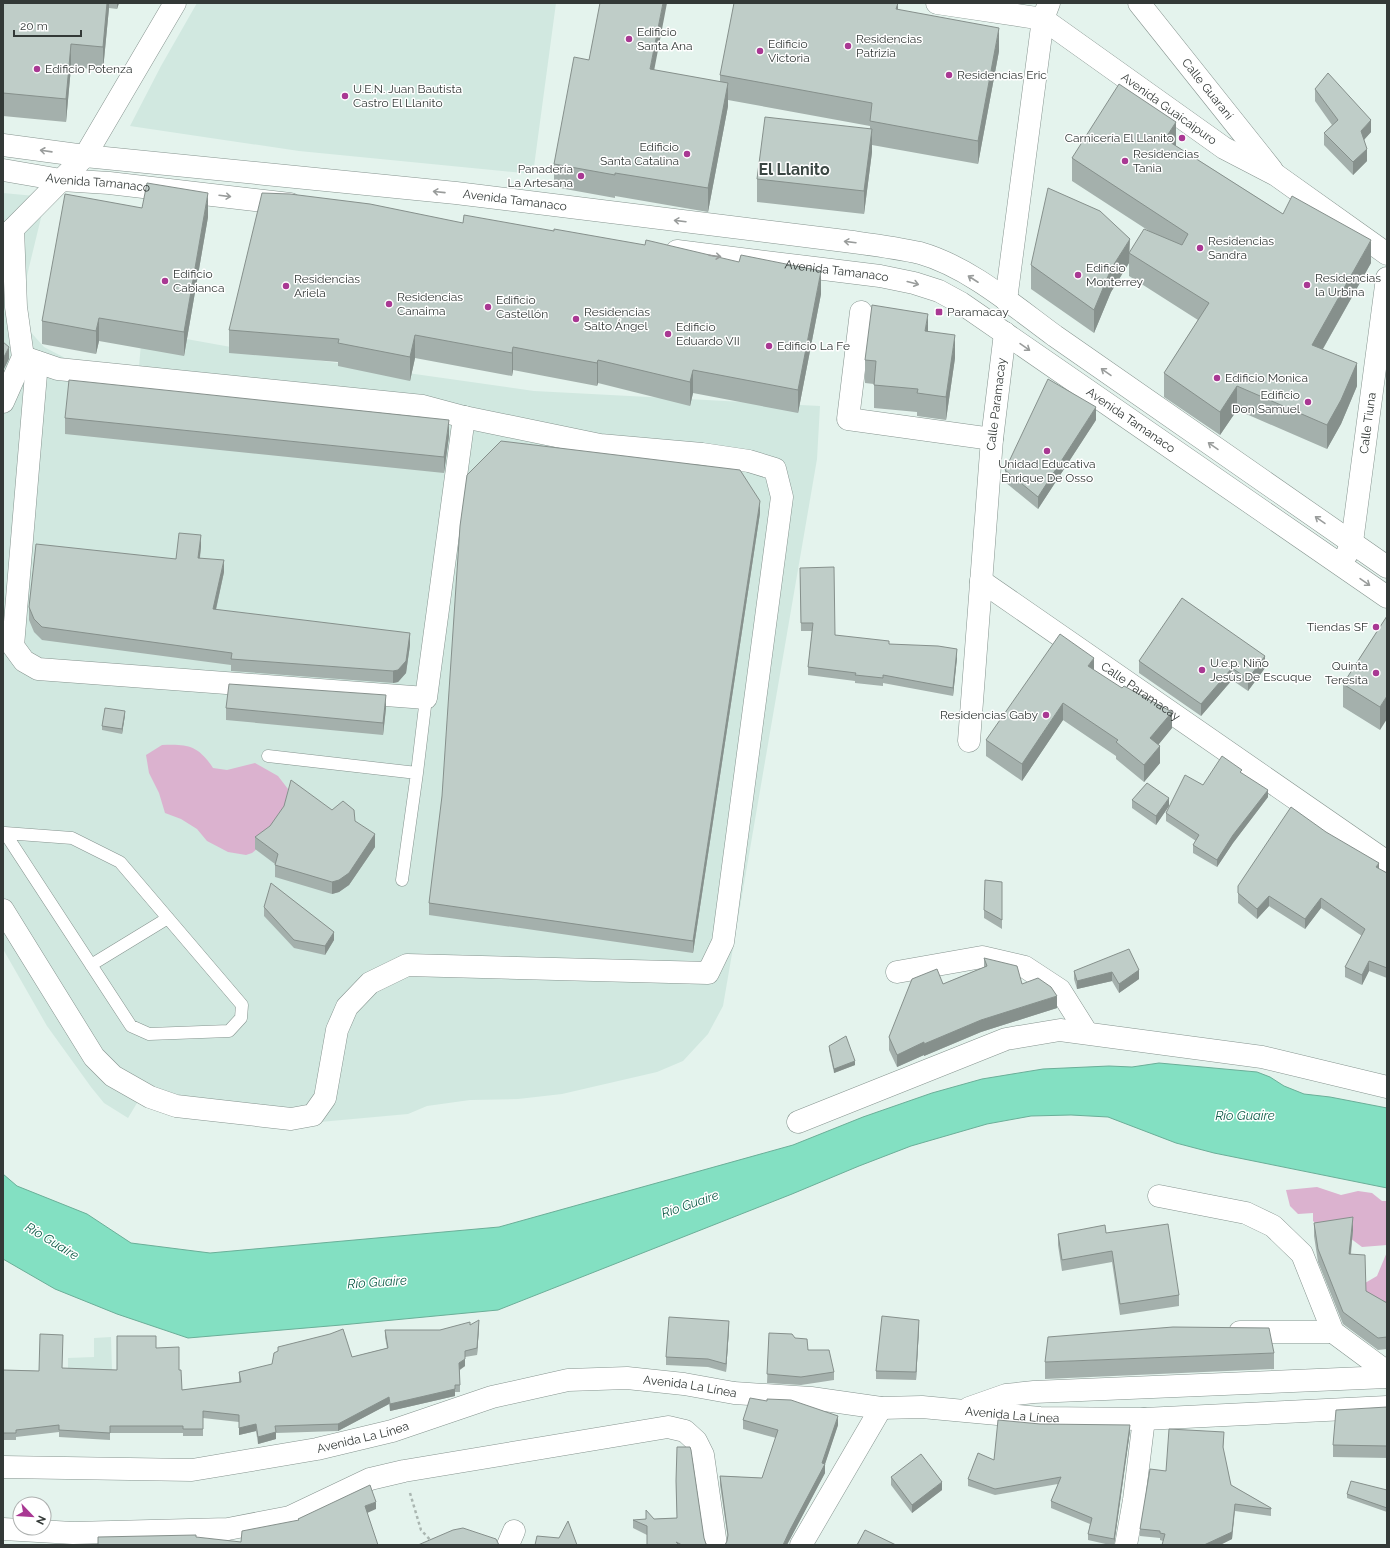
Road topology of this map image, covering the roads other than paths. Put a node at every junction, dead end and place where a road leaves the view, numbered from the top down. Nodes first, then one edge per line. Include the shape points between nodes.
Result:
1 (175, 3) edge
2 (937, 3) edge
3 (1139, 3) edge
4 (1046, 11) edge
5 (3, 145) edge
6 (85, 156) junction
7 (3, 170) edge
8 (1276, 175) junction
9 (61, 180) junction
10 (306, 206) edge
11 (8, 234) edge
12 (660, 249) edge
13 (1387, 254) edge
14 (1387, 278) edge
15 (1006, 300) junction
16 (861, 312) dead end
17 (1005, 334) junction
18 (30, 360) junction
19 (3, 402) edge
20 (464, 417) junction
21 (992, 439) junction
22 (1352, 542) junction
23 (1342, 567) junction
24 (1387, 567) edge
25 (981, 582) junction
26 (1387, 598) edge
27 (426, 698) junction
28 (969, 741) dead end
29 (268, 756) dead end
30 (417, 773) junction
31 (4, 833) edge
32 (1387, 862) edge
33 (402, 880) dead end
34 (3, 910) edge
35 (168, 918) junction
36 (91, 965) junction
37 (897, 972) dead end
38 (1087, 1033) junction
39 (1387, 1087) edge
40 (798, 1122) dead end
41 (1158, 1196) dead end
42 (1218, 1332) edge
43 (1333, 1332) junction
44 (1387, 1372) edge
45 (1387, 1377) edge
46 (881, 1408) junction
47 (1387, 1408) edge
48 (963, 1410) junction
49 (1144, 1419) junction
50 (3, 1467) edge
51 (3, 1529) edge
52 (716, 1545) edge
53 (801, 1545) edge
54 (1126, 1545) edge

1 - 6 street
2 - 4 street, Avenida Guaicaipuro
3 - 8 street, Calle Guaraní
4 - 8 street, Avenida Guaicaipuro via 1224,148
4 - 15 street
6 -> 5 street, Avenida Tamanaco
6 - 9 street
15 -> 6 street, Avenida Tamanaco via 961,270 920,254 896,248 456,193
7 - 9 street, Avenida Tamanaco
8 - 13 street, Avenida Guaicaipuro
9 -> 10 street, Avenida Tamanaco via 109,183
9 - 11 street
11 - 18 street via 16,307
12 -> 17 street, Avenida Tamanaco via 914,282 961,303
14 - 22 street, Calle Tiuna
22 -> 15 street, Avenida Tamanaco
16 - 21 street via 848,419
17 - 21 street, Calle Paramacay
17 -> 23 street, Avenida Tamanaco
18 - 19 street
18 - 20 street via 58,369 422,406
18 - 27 street via 12,646 24,661 38,669
20 - 27 street
20 - 34 street via 600,445 702,454 749,461 775,469 782,497 723,942 708,973 407,965 370,984 347,1007 337,1030 325,1098 313,1115 291,1119 176,1106 150,1096 113,1076 94,1058
21 - 25 street, Calle Paramacay
22 - 23 street, Calle Tiuna
22 - 24 street, Avenida Tamanaco
23 -> 26 street, Avenida Tamanaco
25 - 28 street
25 - 32 street, Calle Paramacay
27 - 30 lane
29 - 30 lane
30 - 33 lane
31 - 35 lane via 72,838 120,862
31 - 36 lane
35 - 36 lane
35 - 36 lane via 242,1005 241,1018 229,1031 149,1034 131,1026
37 - 38 street via 982,957 1025,967 1060,990
38 - 39 street via 1262,1057
38 - 40 street via 1060,1030 1006,1039
41 - 43 street via 1246,1213 1273,1226 1302,1254
42 - 43 street
43 - 44 street
45 - 48 street via 1034,1392 1006,1395
46 - 48 street, Avenida La Línea
46 - 50 street, Avenida La Línea via 811,1398 734,1393 627,1378 568,1380 492,1397 392,1431 317,1449 192,1470
46 - 53 street
47 - 49 street, Avenida La Línea
48 - 49 street, Avenida La Línea via 1040,1418
49 - 54 street
51 - 52 street via 72,1533 228,1529 290,1517 370,1479 404,1471 668,1427 686,1431 696,1441 703,1455

